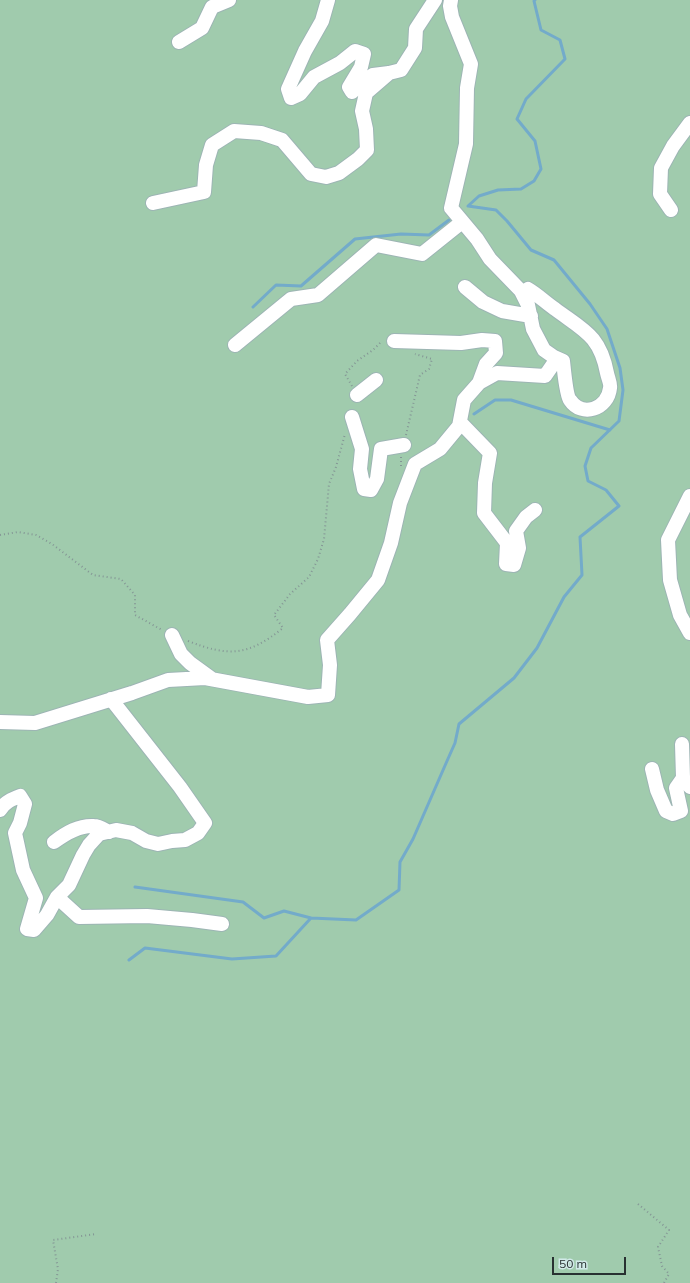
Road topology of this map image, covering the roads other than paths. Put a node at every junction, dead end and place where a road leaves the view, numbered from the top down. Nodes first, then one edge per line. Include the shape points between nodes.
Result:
1 (229, 0) edge
2 (328, 0) edge
3 (435, 0) edge
4 (451, 0) edge
5 (179, 42) dead end
6 (389, 73) junction
7 (690, 123) edge
8 (153, 203) dead end
9 (671, 210) dead end
10 (462, 222) junction
11 (464, 287) dead end
12 (523, 293) junction
13 (531, 316) junction
14 (394, 341) road end
15 (235, 345) dead end
16 (554, 357) junction
17 (376, 380) dead end
18 (480, 383) junction
19 (357, 395) road end
20 (352, 417) road end
21 (460, 422) junction
22 (404, 445) road end
23 (690, 496) edge
24 (535, 510) dead end
25 (690, 633) edge
26 (172, 635) road end
27 (212, 679) junction
28 (111, 699) junction
29 (0, 722) edge
30 (682, 744) dead end
31 (652, 769) dead end
32 (687, 782) edge
33 (0, 810) edge
34 (109, 832) junction
35 (54, 842) dead end
36 (57, 897) junction
37 (222, 924) dead end

1 - 5 lane via 212,7 202,28
2 - 6 lane via 322,21 288,89 291,98 300,94 314,78 355,51 364,54 361,68 349,87 352,92 373,75
3 - 6 lane via 416,29 415,48 401,70
4 - 10 lane via 452,17 471,64 466,88 466,144 451,208
6 - 8 lane via 366,94 362,111 367,150 339,173 326,177 311,174 282,140 261,133 234,131 212,145 206,165 204,192
7 - 9 lane via 673,146 662,168 660,194
10 - 12 lane via 490,259
10 - 15 lane via 422,254 376,245 318,295 291,299
11 - 13 lane via 483,302 502,311
12 - 13 lane
12 - 16 lane via 528,290 538,295 593,338 606,369 610,388 606,399 590,411 576,407 569,399 563,361
13 - 16 lane via 533,329 544,350
14 - 18 lane via 495,341 496,353 486,364
16 - 18 lane via 554,363 545,376 497,373
17 - 19 lane
18 - 21 lane via 464,400
20 - 22 lane via 362,449 360,469 364,489 371,490 377,479 381,449
21 - 24 lane via 490,453 484,513 507,543 506,564 514,565 519,548 516,531
21 - 27 lane via 440,449 415,464 400,503 378,580 327,640 330,665 328,695 308,697
23 - 25 lane via 668,540 670,580 680,615
26 - 27 lane via 181,654
27 - 28 lane via 168,680
28 - 29 lane via 35,723
28 - 34 lane via 205,823 198,833 185,840 158,844 132,833 116,830
30 - 32 lane
31 - 32 lane via 666,811 673,814 681,811 676,788
33 - 36 lane via 10,800 20,796 25,804 15,833 23,870 36,898 27,929 34,930 48,915
34 - 35 lane via 95,826 78,828
34 - 36 lane via 99,834 89,845 69,885
36 - 37 lane via 79,917 147,916

